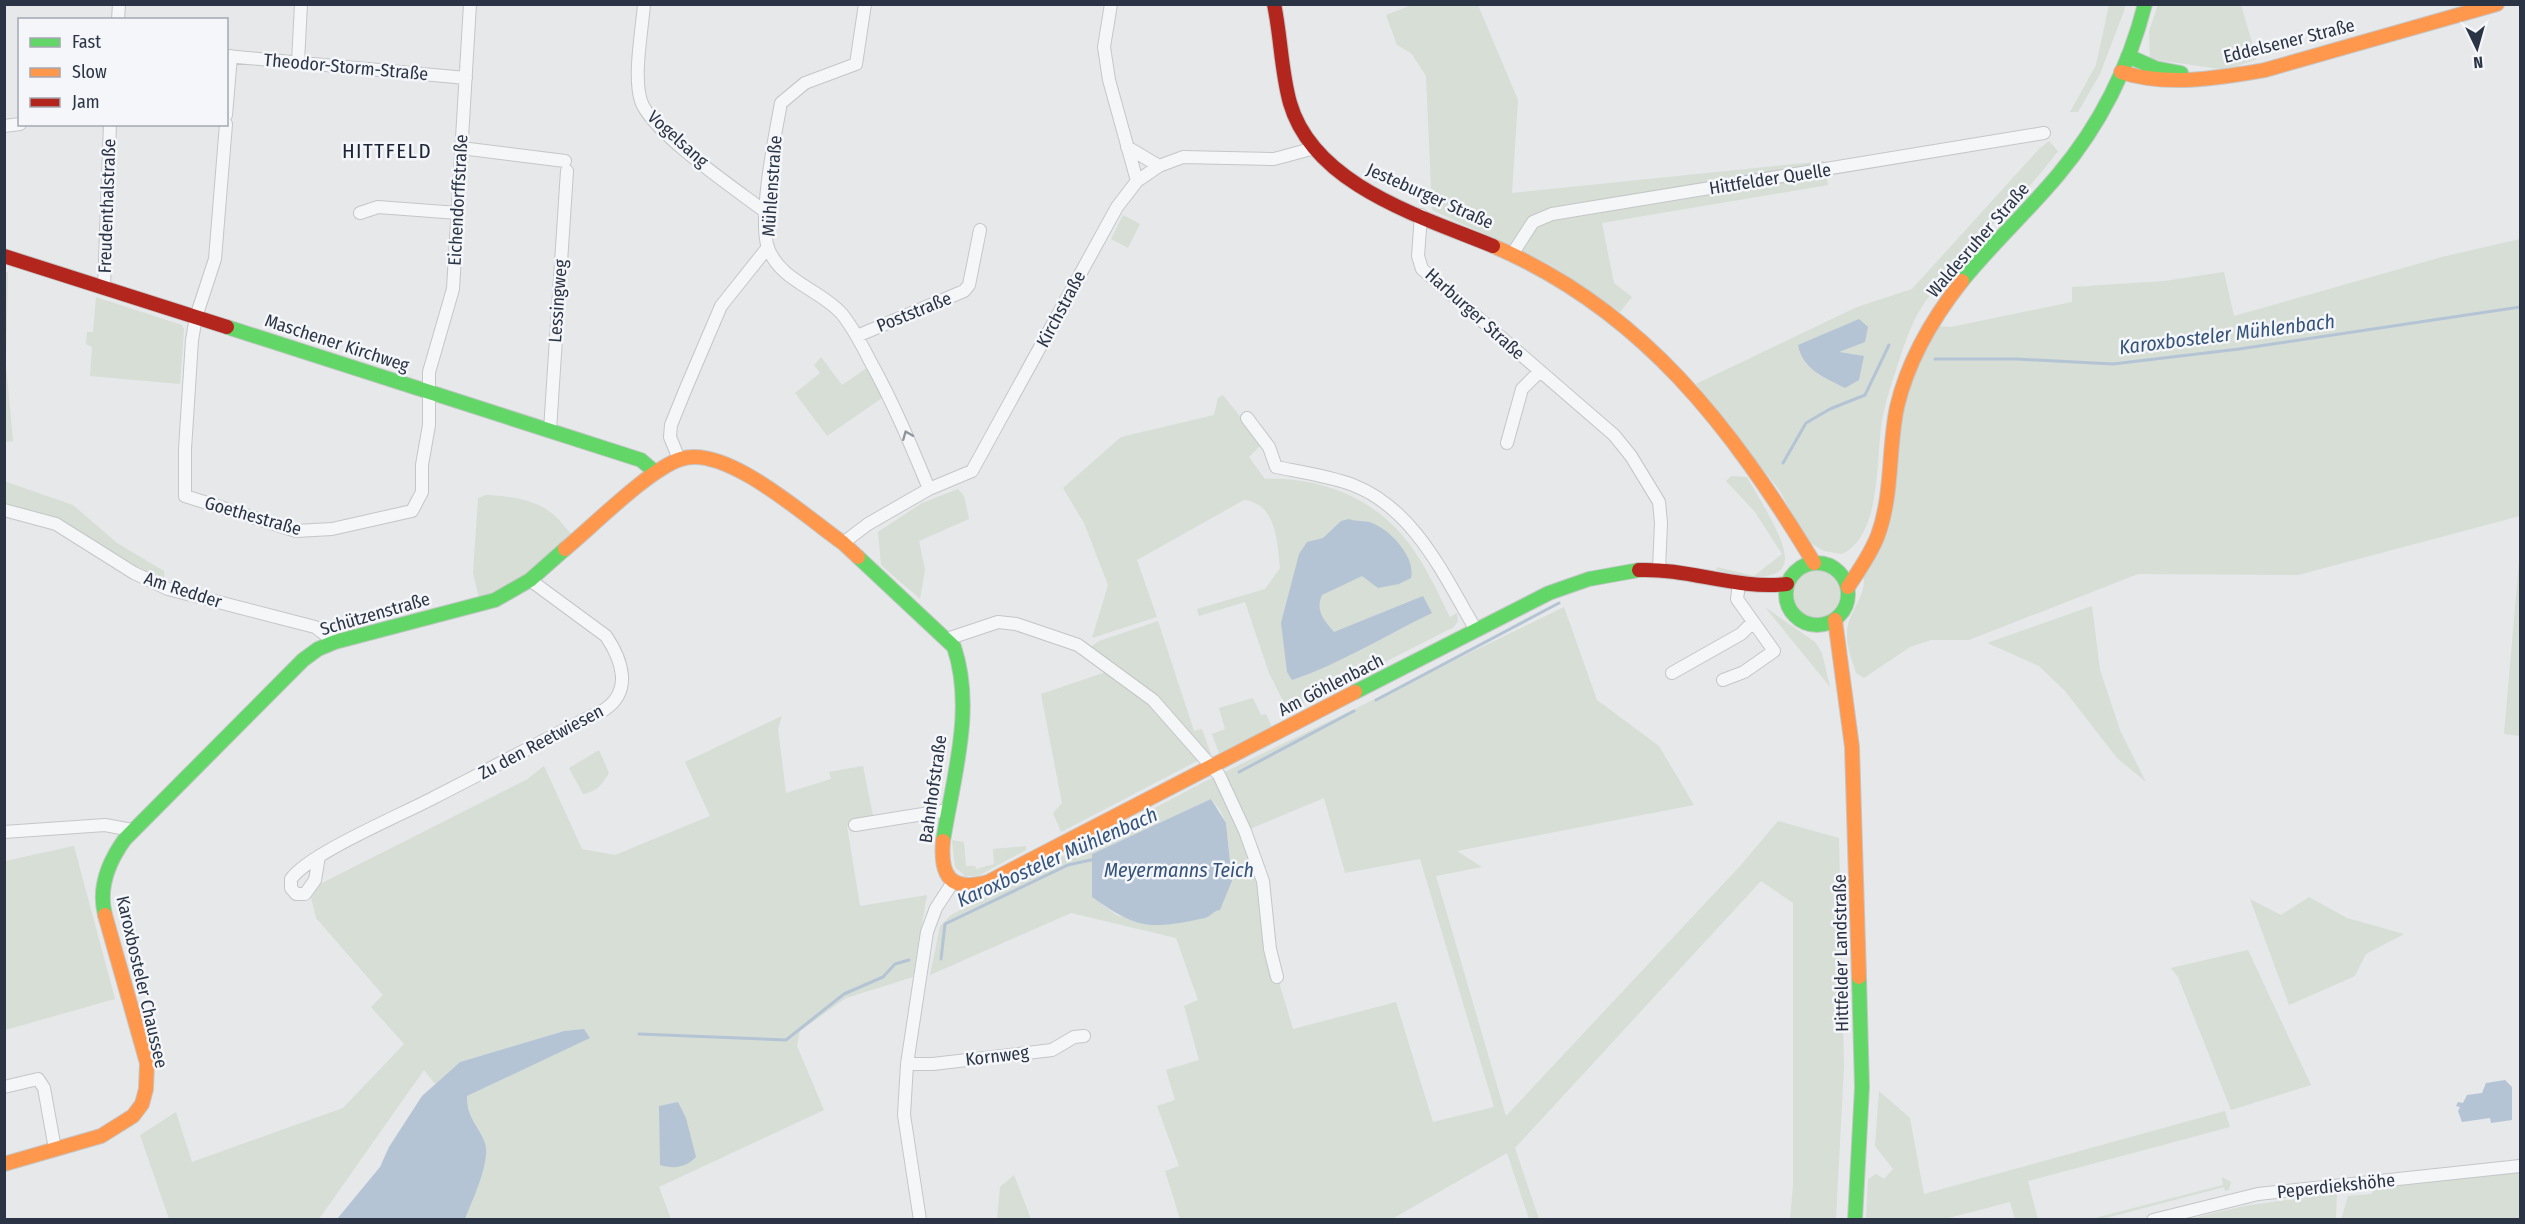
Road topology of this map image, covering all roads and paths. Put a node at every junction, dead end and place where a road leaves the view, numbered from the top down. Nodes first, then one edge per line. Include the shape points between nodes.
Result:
1 (301, 4) edge
2 (470, 4) edge
3 (644, 4) edge
4 (865, 4) edge
5 (1111, 4) edge
6 (1274, 4) edge
7 (2145, 4) edge
8 (2497, 4) edge
9 (229, 56) edge
10 (2128, 56) junction
11 (298, 62) junction
12 (2121, 72) junction
13 (228, 76) edge
14 (2193, 77) junction
15 (466, 78) junction
16 (111, 126) edge
17 (226, 126) edge
18 (2044, 134) dead end
19 (1127, 147) junction
20 (461, 148) junction
21 (1315, 148) junction
22 (1159, 166) junction
23 (1137, 181) junction
24 (360, 213) dead end
25 (458, 213) junction
26 (767, 213) junction
27 (1421, 215) junction
28 (980, 230) dead end
29 (768, 247) junction
30 (1513, 253) junction
31 (4, 256) edge
32 (104, 287) junction
33 (196, 317) junction
34 (857, 336) junction
35 (1540, 371) junction
36 (428, 391) junction
37 (1247, 418) dead end
38 (550, 430) junction
39 (1507, 443) dead end
40 (679, 459) junction
41 (655, 472) junction
42 (929, 489) junction
43 (1776, 501) junction
44 (4, 510) edge
45 (1883, 516) junction
46 (843, 543) junction
47 (1814, 563) junction
48 (1834, 568) junction
49 (1659, 569) junction
50 (1797, 570) junction
51 (530, 580) junction
52 (1739, 584) junction
53 (1787, 584) junction
54 (1848, 587) junction
55 (1788, 605) junction
56 (1835, 620) junction
57 (1753, 622) junction
58 (1815, 626) junction
59 (1476, 630) junction
60 (948, 639) junction
61 (335, 642) junction
62 (1672, 673) dead end
63 (1723, 680) dead end
64 (1843, 687) junction
65 (1211, 765) junction
66 (948, 810) junction
67 (855, 825) dead end
68 (132, 830) junction
69 (4, 832) edge
70 (319, 856) dead end
71 (953, 882) junction
72 (1277, 977) dead end
73 (1084, 1036) dead end
74 (907, 1064) junction
75 (4, 1087) edge
76 (55, 1149) junction
77 (4, 1164) edge
78 (2520, 1166) edge
79 (920, 1220) edge
80 (1855, 1220) edge
81 (2153, 1220) edge

1 - 11 street
2 - 15 street, Eichendorffstraße
3 - 26 street, Vogelsang via 639,82 640,99 649,115 686,150
4 - 26 street, Mühlenstraße via 856,64 806,83 781,103 771,152
5 - 19 street via 1104,47
6 - 21 street, Jesteburger Straße via 1291,105 1296,122
7 - 10 street, Waldesruher Straße
8 - 14 street, Eddelsener Straße via 2265,70
9 - 11 street, Theodor-Storm-Straße
9 - 13 street
10 - 12 street, Waldesruher Straße
10 - 14 street, Eddelsener Straße via 2155,68
11 - 15 street, Theodor-Storm-Straße
12 - 14 street, Eddelsener Straße via 2152,81
12 - 45 street, Waldesruher Straße via 2078,150 1958,284 1923,339 1908,367 1899,397
15 - 20 street, Eichendorffstraße
16 - 32 street, Freudenthalstraße
17 - 33 street via 215,260
18 - 30 street, Hittfelder Quelle via 1552,214 1533,222
19 - 22 street
19 - 23 street
20 - 25 street, Eichendorffstraße
20 - 38 street, Lessingweg via 566,166
21 - 22 street, Kirchstraße via 1274,159 1183,157
21 - 27 street, Jesteburger Straße via 1359,186
22 - 23 street, Kirchstraße
23 - 42 street, Kirchstraße via 1117,207 972,471
24 - 25 street via 378,207
25 - 36 street, Eichendorffstraße via 453,289 429,372
26 - 29 street, Mühlenstraße
27 - 30 street, Jesteburger Straße
27 - 35 street, Harburger Straße via 1418,256 1422,269
28 - 34 street, Poststraße via 969,285 954,296
29 - 34 street via 781,267 841,312
29 - 40 street, Mühlenstraße via 721,306 678,406 670,437
30 - 43 street via 1579,291 1642,339 1713,413
31 - 32 street, Maschener Kirchweg
32 - 33 street, Maschener Kirchweg
33 - 36 street, Maschener Kirchweg
33 - 36 street, Goethestraße via 185,496 296,531 332,529 412,511 422,492 429,425
42 -> 34 street via 894,404
35 - 39 street, Harburger Straße via 1522,389
35 - 49 street, Harburger Straße via 1614,435 1652,487 1659,502 1661,523
36 - 38 street, Maschener Kirchweg
37 - 59 street via 1269,447 1276,467 1351,484 1393,511 1428,549
38 - 41 street, Maschener Kirchweg via 640,460
40 - 41 street, Schützenstraße
40 - 46 street, Bahnhofstraße via 704,456 736,467
41 - 51 street, Schützenstraße
42 - 46 street, Kirchstraße
43 - 47 street
43 - 50 street
44 - 61 street, Am Redder via 57,524 134,573 168,589 315,627
45 - 48 street, Waldesruher Straße via 1856,558
45 - 54 street, Waldesruher Straße via 1873,547
46 - 60 street, Bahnhofstraße
47 - 48 street
47 - 50 street
48 - 54 street
49 - 52 street, Am Göhlenbach
49 - 59 street, Am Göhlenbach via 1617,572 1578,581
50 - 53 street
51 - 61 street, Schützenstraße via 495,600
51 - 70 street, Zu den Reetwiesen via 606,636 622,672 621,690 614,702
52 - 53 street, Am Göhlenbach
52 - 55 street, Am Göhlenbach
52 - 57 street via 1737,599
53 - 55 street
54 - 56 street via 1846,606
55 - 58 street via 1798,620
56 - 58 street
56 - 64 street, Hittfelder Landstraße
57 - 62 street via 1741,634
57 - 63 street via 1774,651 1744,672
58 - 64 street, Hittfelder Landstraße
59 - 65 street, Am Göhlenbach
60 - 65 street via 998,622 1016,624 1078,645 1146,693
60 - 66 street, Bahnhofstraße via 958,654 963,681
61 - 68 street, Schützenstraße via 303,660
64 - 80 street, Hittfelder Landstraße via 1854,778 1860,994 1862,1088
65 - 71 street, Am Göhlenbach via 988,882 972,886
65 - 72 street via 1220,775 1263,881
66 - 67 street
66 - 71 street, Bahnhofstraße via 941,864
68 - 69 street via 105,825
68 - 76 street, Karoxbosteler Chaussee via 117,847 106,869 103,900 147,1063 142,1106 126,1124 107,1134
71 - 74 street via 936,908 927,932
73 - 74 street, Kornweg via 1074,1037 1052,1050
74 - 79 street via 904,1115
75 - 76 street via 38,1079 44,1088
76 - 77 street, Karoxbosteler Chaussee
78 - 81 street, Peperdiekshöhe via 2258,1194

